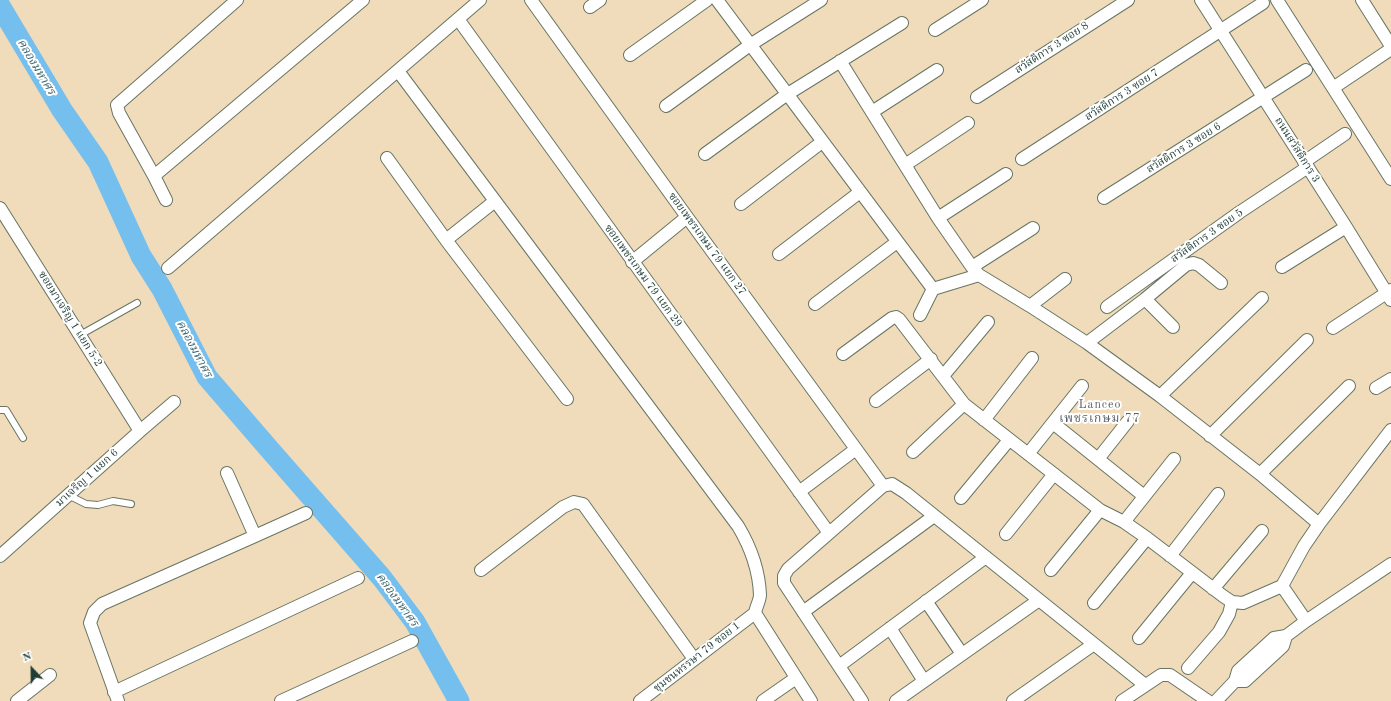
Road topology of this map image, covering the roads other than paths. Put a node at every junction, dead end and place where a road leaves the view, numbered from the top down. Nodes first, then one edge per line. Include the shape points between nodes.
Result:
1 (237, 0) edge
2 (363, 0) edge
3 (480, 0) edge
4 (531, 0) edge
5 (708, 0) edge
6 (717, 0) edge
7 (821, 0) edge
8 (982, 0) edge
9 (1128, 0) edge
10 (1201, 0) edge
11 (1277, 0) edge
12 (1362, 0) edge
13 (1263, 3) dead end
14 (458, 19) junction
15 (902, 23) dead end
16 (935, 30) dead end
17 (1221, 31) junction
18 (750, 45) junction
19 (1391, 46) edge
20 (1391, 49) edge
21 (630, 55) dead end
22 (840, 61) junction
23 (937, 70) dead end
24 (1306, 70) dead end
25 (398, 71) junction
26 (1333, 88) junction
27 (786, 94) junction
28 (976, 97) dead end
29 (1264, 98) junction
30 (666, 106) dead end
31 (872, 112) junction
32 (968, 123) dead end
33 (1345, 134) dead end
34 (822, 142) junction
35 (705, 154) dead end
36 (387, 158) dead end
37 (1022, 159) dead end
38 (905, 165) junction
39 (1306, 165) junction
40 (1006, 174) dead end
41 (154, 176) junction
42 (1391, 179) edge
43 (860, 192) junction
44 (1104, 198) dead end
45 (166, 200) dead end
46 (495, 201) junction
47 (741, 204) dead end
48 (0, 208) edge
49 (687, 218) junction
50 (938, 218) junction
51 (1346, 227) junction
52 (1033, 228) dead end
53 (446, 240) junction
54 (897, 242) junction
55 (779, 254) dead end
56 (632, 262) junction
57 (1282, 267) dead end
58 (168, 268) dead end
59 (976, 271) junction
60 (1065, 279) dead end
61 (1220, 283) dead end
62 (933, 289) junction
63 (1390, 295) edge
64 (1262, 298) dead end
65 (1145, 299) junction
66 (137, 303) dead end
67 (815, 304) dead end
68 (1030, 306) junction
69 (1107, 307) dead end
70 (920, 315) dead end
71 (988, 322) dead end
72 (1173, 327) dead end
73 (1333, 328) dead end
74 (80, 335) junction
75 (1307, 340) dead end
76 (1087, 343) junction
77 (842, 354) dead end
78 (1032, 358) dead end
79 (931, 360) junction
80 (943, 376) junction
81 (1391, 379) edge
82 (1082, 386) dead end
83 (1349, 386) dead end
84 (1376, 388) dead end
85 (1160, 396) junction
86 (567, 399) dead end
87 (876, 401) dead end
88 (174, 402) dead end
89 (964, 404) junction
90 (0, 410) edge
91 (984, 420) junction
92 (1128, 421) dead end
93 (1053, 423) junction
94 (140, 430) junction
95 (1391, 430) edge
96 (1210, 436) junction
97 (23, 438) dead end
98 (1009, 440) junction
99 (856, 449) junction
100 (913, 452) dead end
101 (1028, 454) junction
102 (1098, 459) junction
103 (1174, 459) dead end
104 (227, 473) dead end
105 (1054, 474) junction
106 (1260, 474) junction
107 (883, 486) junction
108 (799, 492) junction
109 (1218, 494) dead end
110 (68, 495) junction
111 (1144, 496) junction
112 (961, 498) dead end
113 (131, 504) dead end
114 (1100, 510) junction
115 (306, 512) dead end
116 (934, 516) junction
117 (1124, 522) junction
118 (1319, 524) junction
119 (1262, 531) dead end
120 (829, 533) junction
121 (1006, 534) dead end
122 (255, 536) junction
123 (1147, 538) junction
124 (2, 551) edge
125 (1170, 556) junction
126 (986, 557) junction
127 (1391, 564) edge
128 (481, 570) dead end
129 (1051, 570) dead end
130 (1192, 573) junction
131 (358, 578) dead end
132 (1282, 586) junction
133 (1213, 589) junction
134 (1039, 600) junction
135 (926, 601) junction
136 (1232, 602) junction
137 (1094, 603) dead end
138 (803, 612) junction
139 (755, 613) junction
140 (1306, 621) junction
141 (890, 628) junction
142 (1139, 638) dead end
143 (412, 641) dead end
144 (1094, 644) junction
145 (962, 654) junction
146 (694, 659) junction
147 (839, 666) junction
148 (1188, 668) dead end
149 (50, 675) dead end
150 (796, 678) junction
151 (924, 681) junction
152 (1145, 685) junction
153 (116, 696) edge
154 (1202, 700) edge
155 (17, 701) edge
156 (281, 701) edge
157 (640, 701) edge
158 (763, 701) edge
159 (811, 701) edge
160 (862, 701) edge
161 (896, 701) edge
162 (1012, 701) edge
163 (1122, 701) edge
164 (1216, 701) edge

1 - 41 street via 118,105 119,113
2 - 41 street
3 - 14 street
4 - 49 street, ซอยเพชรเกษม 79 แยก 27
5 - 21 street
6 - 18 street
7 - 18 street
8 - 16 street
9 - 28 street, สวัสดิการ 3 ซอย 8
10 - 17 street, ถนนสวัสดิการ 3
11 - 26 street
12 - 19 street
13 - 17 street, สวัสดิการ 3 ซอย 7
14 - 25 street
14 - 56 street, ซอยเพชรเกษม 79 แยก 29
15 - 22 street
17 - 29 street, ถนนสวัสดิการ 3
17 - 37 street, สวัสดิการ 3 ซอย 7
18 - 27 street
18 - 30 street
20 - 26 street
22 - 27 street
22 - 31 street
23 - 31 street
24 - 29 street, สวัสดิการ 3 ซอย 6
25 - 46 street
25 - 58 street
26 - 42 street
27 - 34 street
27 - 35 street
29 - 39 street, ถนนสวัสดิการ 3
29 - 44 street, สวัสดิการ 3 ซอย 6
31 - 38 street
32 - 38 street
33 - 39 street, สวัสดิการ 3 ซอย 5
34 - 43 street
34 - 47 street
36 - 53 street
38 - 50 street
39 - 51 street, ถนนสวัสดิการ 3
39 - 69 street, สวัสดิการ 3 ซอย 5
40 - 50 street
41 - 45 street
43 - 54 street
43 - 55 street
46 - 53 street
46 - 139 street via 738,526 756,569 760,596
48 - 74 street, ซอยมาเจริญ 1 แยก 5-2
49 - 56 street
49 - 99 street, ซอยเพชรเกษม 79 แยก 27
50 - 59 street
51 - 57 street
51 - 63 street, ถนนสวัสดิการ 3
52 - 59 street
53 - 86 street
54 - 62 street
54 - 67 street
56 - 108 street, ซอยเพชรเกษม 79 แยก 29
59 - 62 street
59 - 68 street
60 - 68 street
61 - 65 street via 1193,262
62 - 70 street
63 - 73 street
64 - 85 street
65 - 72 street
65 - 76 street
66 - 74 lane
68 - 76 street
71 - 80 street
74 - 94 street, ซอยมาเจริญ 1 แยก 5-2
75 - 96 street
76 - 85 street
77 - 79 street via 896,317
78 - 91 street
79 - 80 street
79 - 87 street
80 - 89 street
81 - 84 street
82 - 93 street
83 - 106 street
85 - 96 street
88 - 94 street, มาเจริญ 1 แยก 6
89 - 91 street
89 - 100 street
90 - 97 lane via 6,410
91 - 98 street
92 - 102 street
93 - 101 street
93 - 102 street
94 - 110 street, มาเจริญ 1 แยก 6
95 - 118 street
96 - 106 street
98 - 101 street
98 - 112 street
99 - 107 street, ซอยเพชรเกษม 79 แยก 27
99 - 108 street
101 - 105 street
102 - 111 street
103 - 111 street
104 - 122 street
105 - 114 street
105 - 121 street
106 - 118 street
107 - 116 street via 892,484
107 - 120 street
108 - 120 street, ซอยเพชรเกษม 79 แยก 29
109 - 125 street
110 - 113 lane via 86,504 98,505 113,501
110 - 124 street, มาเจริญ 1 แยก 6
111 - 117 street
114 - 117 street
114 - 129 street
115 - 122 street
116 - 126 street
116 - 138 street
117 - 123 street
118 - 132 street
119 - 133 street
120 - 138 street via 788,569 784,576 784,583
122 - 153 street via 102,604 94,612 90,623
123 - 125 street
123 - 137 street
125 - 130 street
126 - 134 street
126 - 135 street
127 - 140 street
128 - 146 street via 563,507 574,502 583,504
130 - 133 street
130 - 142 street
131 - 153 street
132 - 136 street via 1243,603
132 - 140 street
133 - 136 street
134 - 144 street
134 - 145 street
135 - 141 street
135 - 145 street
136 - 148 street via 1229,614 1219,632
138 - 147 street
139 - 146 street, ชุมชนหรรษา 79 ซอย 1
139 - 150 street
140 - 164 street via 1286,636 1274,638 1238,671 1235,681
141 - 147 street
141 - 151 street
143 - 156 street
144 - 152 street
144 - 162 street
145 - 151 street
146 - 157 street, ชุมชนหรรษา 79 ซอย 1
147 - 160 street
149 - 155 street
150 - 158 street
150 - 159 street
151 - 161 street
152 - 154 street via 1161,675 1170,675
152 - 163 street

